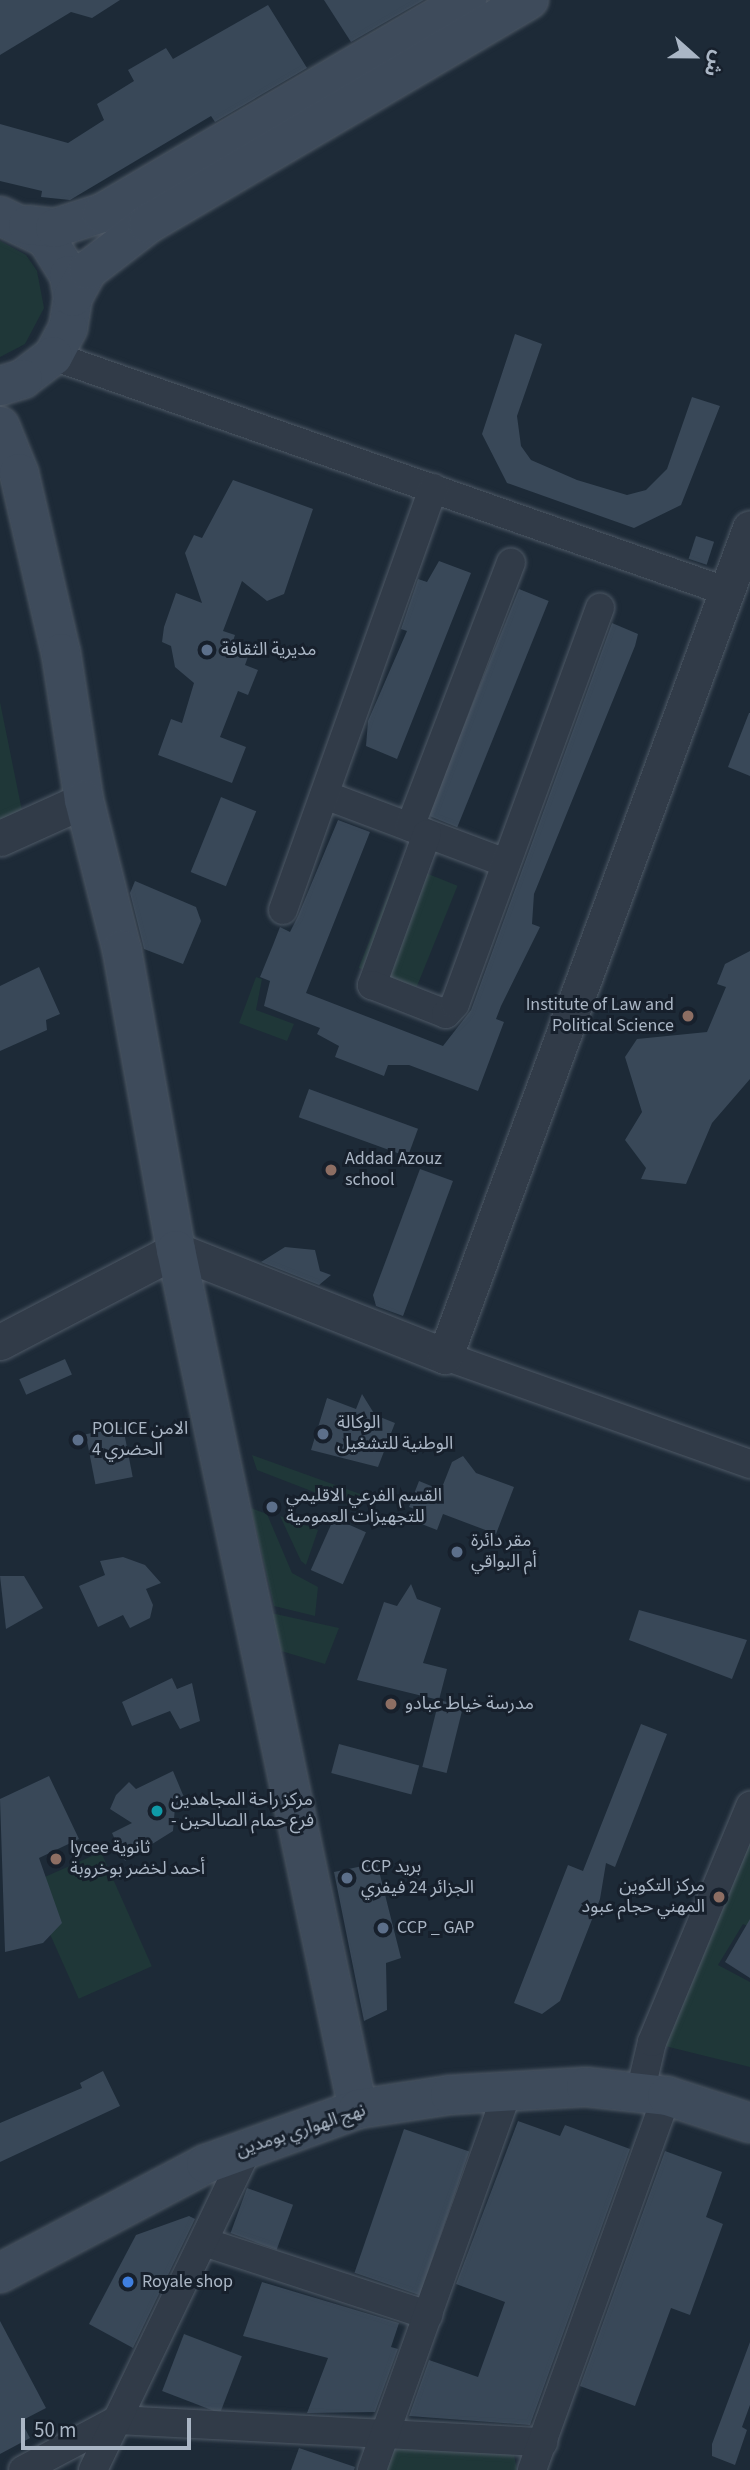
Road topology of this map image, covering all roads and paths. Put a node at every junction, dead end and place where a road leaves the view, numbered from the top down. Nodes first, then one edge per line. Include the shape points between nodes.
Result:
1 (467, 0) edge
2 (529, 0) edge
3 (14, 220) edge
4 (73, 297) junction
5 (53, 355) junction
6 (12, 382) edge
7 (0, 426) edge
8 (19, 473) junction
9 (433, 488) junction
10 (750, 528) edge
11 (511, 563) dead end
12 (725, 592) junction
13 (600, 608) dead end
14 (325, 795) junction
15 (83, 800) junction
16 (419, 830) junction
17 (0, 838) edge
18 (503, 862) junction
19 (284, 910) dead end
20 (176, 1250) junction
21 (0, 1342) edge
22 (445, 1356) junction
23 (750, 1464) edge
24 (750, 1806) edge
25 (508, 2091) junction
26 (653, 2094) junction
27 (358, 2109) junction
28 (750, 2123) edge
29 (249, 2146) junction
30 (204, 2242) junction
31 (0, 2273) edge
32 (428, 2315) junction
33 (117, 2420) junction
34 (384, 2437) junction
35 (542, 2442) junction
36 (23, 2470) edge
37 (93, 2470) edge
38 (372, 2470) edge
39 (533, 2470) edge

1 - 3 main road via 102,213 55,228
2 - 4 main road via 148,224 88,270
3 - 4 main road via 60,255
4 - 5 main road via 68,328
5 - 6 main road
5 - 9 street
6 - 8 main road
7 - 8 main road
8 - 15 main road via 61,653
9 - 12 street
9 - 14 street
10 - 12 street
11 - 16 street
12 - 22 street
13 - 18 street
14 - 16 street
14 - 19 street
15 - 17 street
15 - 20 main road via 122,950
16 - 18 street
16 - 18 street via 371,976 377,990 388,996 439,1014 452,1010
20 - 21 street
20 - 22 street
20 - 27 main road
22 - 23 street
24 - 26 street via 652,2042
25 - 26 main road, نهج الهواري بومدين via 586,2087
25 - 27 main road, نهج الهواري بومدين
25 - 32 street
26 - 28 main road, نهج الهواري بومدين
26 - 35 street
27 - 29 main road, نهج الهواري بومدين
29 - 30 street
29 - 31 main road, نهج الهواري بومدين
30 - 32 street
30 - 33 street
32 - 34 street
33 - 34 street
33 - 36 street
33 - 37 street
34 - 35 street
34 - 38 street
35 - 39 street

